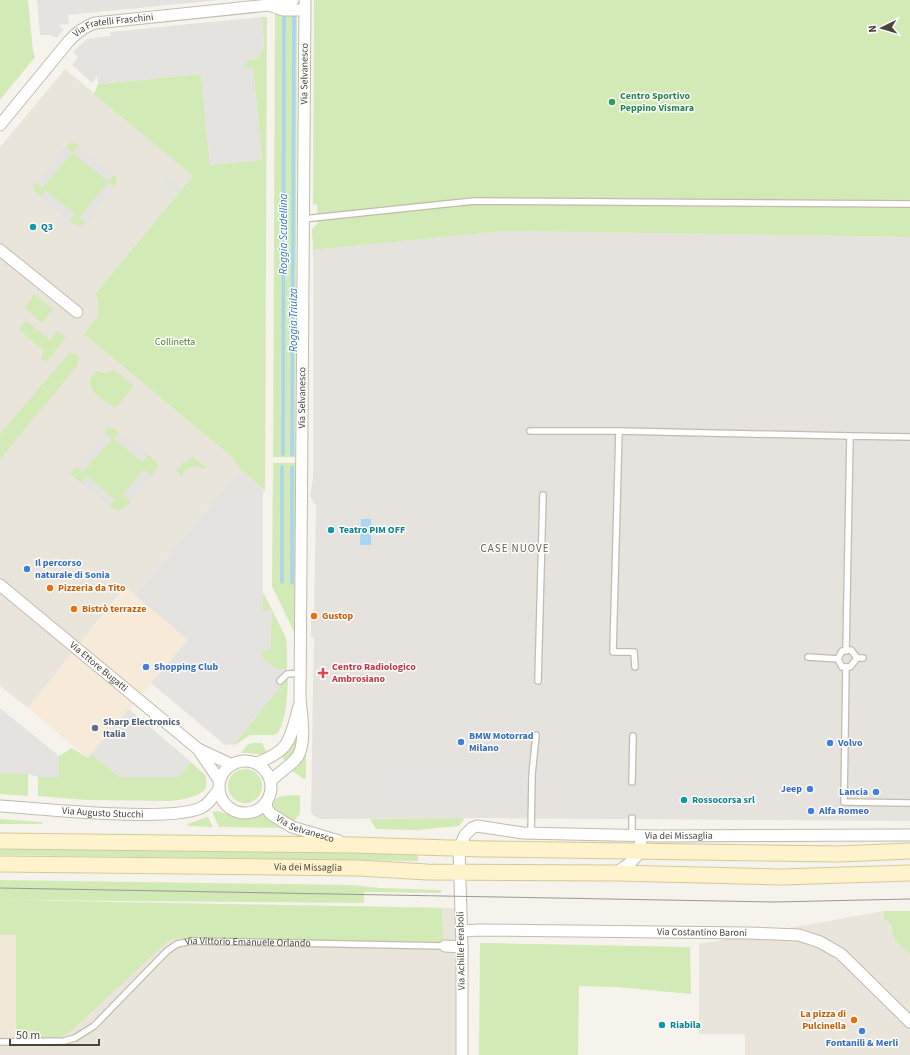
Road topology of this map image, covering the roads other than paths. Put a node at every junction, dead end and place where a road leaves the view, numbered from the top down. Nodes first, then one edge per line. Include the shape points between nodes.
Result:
1 (293, 0) edge
2 (270, 5) junction
3 (304, 5) edge
4 (0, 125) edge
5 (910, 204) edge
6 (303, 219) junction
7 (0, 250) edge
8 (77, 312) dead end
9 (530, 431) dead end
10 (619, 431) junction
11 (850, 436) junction
12 (910, 437) edge
13 (543, 495) dead end
14 (0, 585) edge
15 (846, 651) junction
16 (808, 657) dead end
17 (838, 659) junction
18 (635, 667) dead end
19 (846, 667) junction
20 (300, 673) junction
21 (280, 681) dead end
22 (538, 681) dead end
23 (300, 700) junction
24 (536, 734) dead end
25 (633, 736) dead end
26 (198, 749) junction
27 (257, 763) junction
28 (230, 764) junction
29 (271, 781) junction
30 (632, 782) dead end
31 (219, 785) junction
32 (266, 802) junction
33 (910, 803) edge
34 (0, 806) edge
35 (204, 806) junction
36 (228, 807) junction
37 (632, 818) dead end
38 (531, 833) junction
39 (910, 835) edge
40 (638, 840) junction
41 (0, 841) edge
42 (353, 845) junction
43 (459, 848) junction
44 (910, 851) edge
45 (0, 864) edge
46 (460, 871) junction
47 (616, 873) junction
48 (910, 873) edge
49 (462, 931) junction
50 (444, 946) joint
51 (462, 947) junction
52 (910, 1022) edge
53 (0, 1042) edge
54 (462, 1055) edge

1 - 2 street, Via Fratelli Fraschini
2 - 3 street, Via Fratelli Fraschini via 283,10
2 - 4 street, Via Fratelli Fraschini via 95,23 84,27 68,42
3 - 6 street, Via Selvanesco
5 - 6 lane via 474,201
6 - 20 street, Via Selvanesco
7 - 8 street
9 - 10 lane
10 - 11 lane
10 - 18 lane via 613,652 634,652
11 - 12 lane
11 - 15 lane
13 - 22 lane
14 - 26 street, Via Ettore Bugatti
15 - 17 lane via 842,651
15 - 19 lane via 851,650 860,658 850,667
16 - 17 lane
17 - 19 lane via 842,667
19 - 33 lane via 844,802
20 - 21 lane via 288,674
20 - 23 street, Via Selvanesco
23 - 27 street, Via Selvanesco via 292,732 285,747 273,757
23 - 29 street, Via Selvanesco via 303,724 301,747 296,759
24 - 38 lane
25 - 30 lane
26 - 28 street, Via Ettore Bugatti
26 - 31 street, Via Ettore Bugatti
27 - 28 street via 243,760
27 - 29 street via 265,769
28 - 31 street, Via Augusto Stucchi via 223,771
29 - 32 street via 270,794
31 - 35 street, Via Augusto Stucchi
31 - 36 street via 222,799
32 - 36 street, Via Augusto Stucchi via 259,809 246,813
32 - 42 street, Via Selvanesco via 271,814 292,827
34 - 35 street, Via Augusto Stucchi via 125,814 176,814
35 - 36 street, Via Augusto Stucchi
37 - 40 lane
38 - 40 street, Via dei Missaglia
38 - 43 street, Via dei Missaglia via 477,826 465,835
39 - 40 street, Via dei Missaglia
40 - 43 main road, Via dei Missaglia via 484,849
40 - 44 main road, Via dei Missaglia via 839,854
40 - 47 street, Via dei Missaglia via 632,861
41 - 42 main road, Via dei Missaglia
42 - 43 main road, Via dei Missaglia
43 - 46 street, Via Achille Feraboli
45 - 46 main road, Via dei Missaglia
46 - 47 main road, Via dei Missaglia
46 - 49 street, Via Achille Feraboli
47 - 48 main road, Via dei Missaglia via 781,877
49 - 51 street, Via Achille Feraboli
49 - 52 street, Via Costantino Baroni via 748,933 799,936 820,942 841,954
50 - 51 street, Via Vittorio Emanuele Orlando
50 - 53 lane, Via Vittorio Emanuele Orlando via 192,941 177,944 166,951 85,1033 64,1042
51 - 54 street, Via Achille Feraboli

